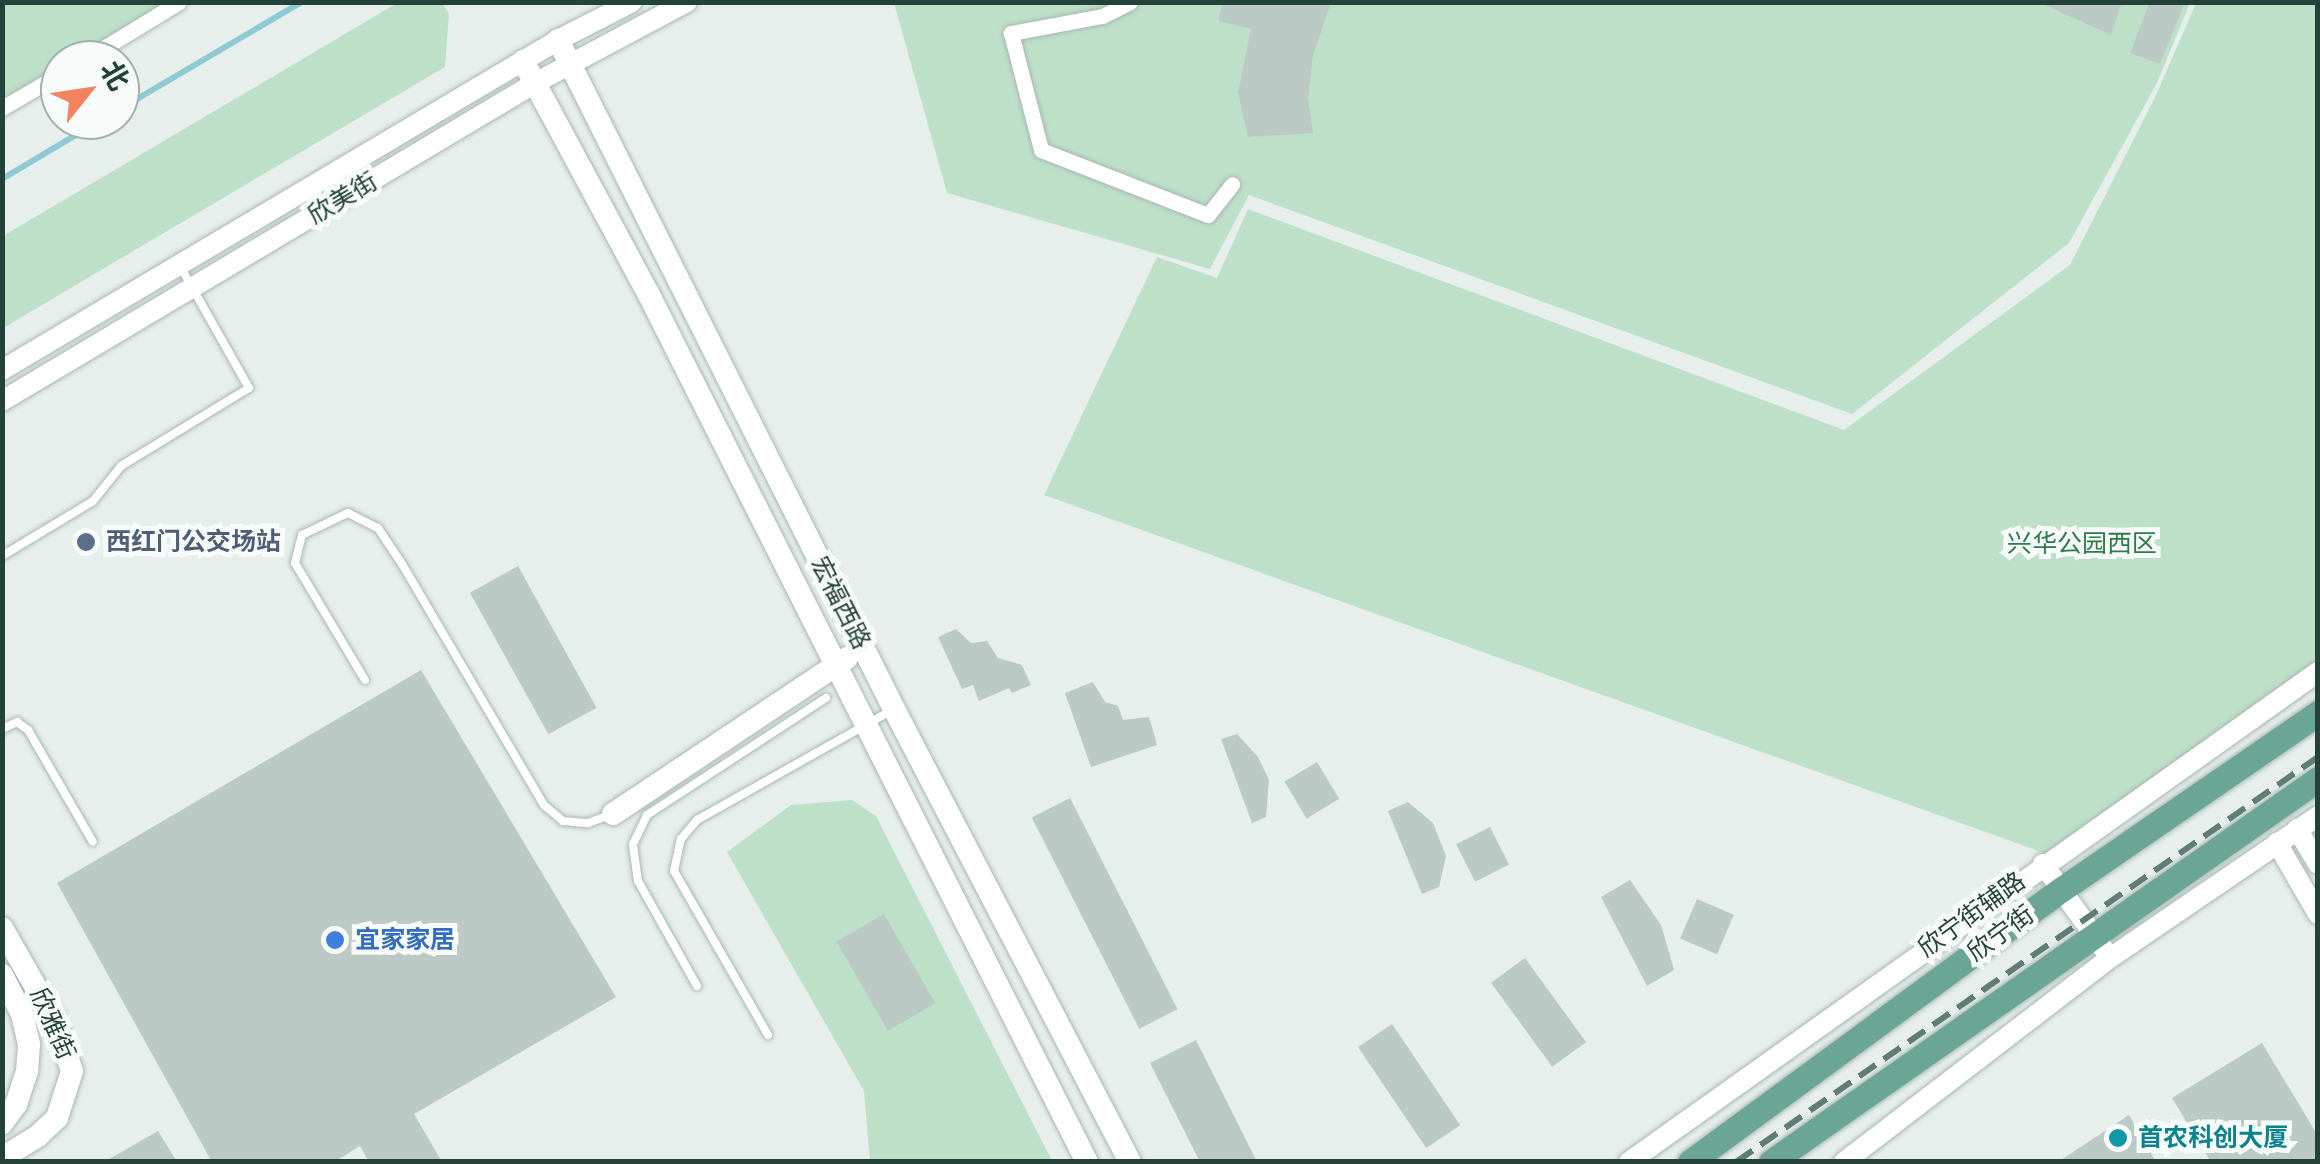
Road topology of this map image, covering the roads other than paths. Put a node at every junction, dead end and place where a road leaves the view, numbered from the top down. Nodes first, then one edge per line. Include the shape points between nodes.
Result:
1 (179, 2) edge
2 (632, 2) edge
3 (687, 2) edge
4 (1130, 2) edge
5 (117, 40) edge
6 (558, 40) junction
7 (524, 61) junction
8 (568, 65) junction
9 (536, 82) junction
10 (40, 86) edge
11 (2, 108) edge
12 (1232, 184) dead end
13 (179, 264) junction
14 (193, 288) junction
15 (2, 370) edge
16 (2, 401) edge
17 (2, 556) edge
18 (863, 648) junction
19 (834, 666) junction
20 (2318, 672) edge
21 (365, 680) dead end
22 (826, 698) dead end
23 (894, 709) junction
24 (2318, 713) edge
25 (863, 725) junction
26 (2, 729) edge
27 (2318, 779) edge
28 (612, 814) joint
29 (2318, 816) edge
30 (2298, 829) junction
31 (93, 842) dead end
32 (2277, 843) junction
33 (2043, 864) junction
34 (2318, 864) edge
35 (2062, 889) junction
36 (2318, 914) edge
37 (2, 928) edge
38 (2094, 936) junction
39 (2110, 958) junction
40 (2, 975) edge
41 (698, 986) dead end
42 (768, 1036) dead end
43 (2, 1123) edge
44 (2, 1158) edge
45 (1087, 1162) edge
46 (1130, 1162) edge
47 (1629, 1162) edge
48 (1690, 1162) edge
49 (1772, 1162) edge
50 (1844, 1162) edge

1 - 5 street
2 - 6 street, 欣美街
3 - 8 street, 欣美街
4 - 12 street via 1102,16 1011,33 1040,150 1208,215
6 - 7 street, 欣美街
6 - 8 main road, 宏福西路
7 - 9 main road, 宏福西路
7 - 13 street, 欣美街
8 - 9 street, 欣美街
8 - 18 main road, 宏福西路
9 - 14 street, 欣美街
9 - 19 main road, 宏福西路
10 - 11 street
13 - 14 lane
13 - 15 street, 欣美街
14 - 16 street, 欣美街
14 - 17 lane via 249,388 121,466 93,501
18 - 19 main road
18 - 23 main road, 宏福西路
19 - 25 main road, 宏福西路
19 - 28 main road
20 - 33 street, 欣宁街辅路
21 - 28 lane via 295,563 302,536 348,513 378,528 544,805 563,821 588,823
22 - 41 lane via 647,815 633,844 638,881
23 - 25 lane
23 - 46 main road, 宏福西路
24 - 35 main road, 欣宁街
25 - 42 lane via 697,820 681,839 674,871
25 - 45 main road, 宏福西路
26 - 31 lane via 17,722 28,730
27 - 38 main road
29 - 30 street
30 - 32 street
30 - 34 street
32 - 36 street
32 - 39 street
33 - 35 street
33 - 47 street, 欣宁街辅路
35 - 38 street
35 - 48 main road, 欣宁街
37 - 44 main road, 欣雅街 via 55,1020 72,1070 57,1118
38 - 39 street
38 - 49 main road
39 - 50 street
40 - 43 main road, 欣雅街 via 28,1044 26,1072

